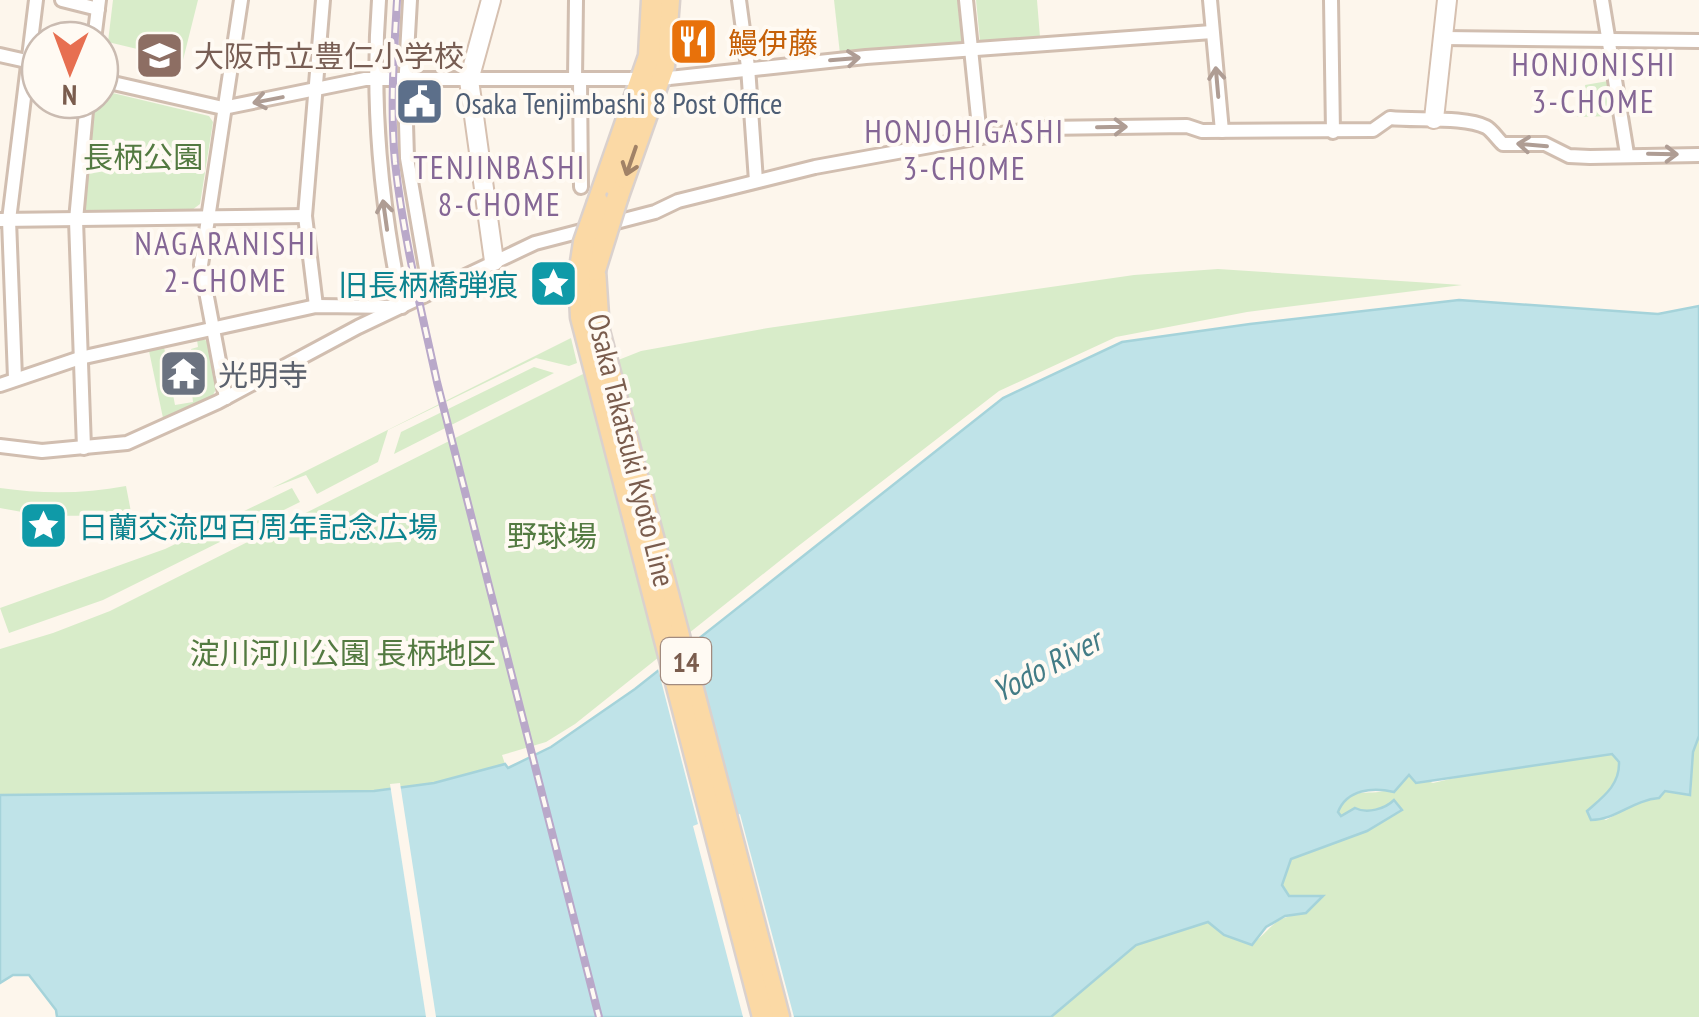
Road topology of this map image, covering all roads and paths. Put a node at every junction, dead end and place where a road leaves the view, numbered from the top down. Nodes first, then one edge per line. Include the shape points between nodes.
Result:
1 (62, 0) edge
2 (241, 0) edge
3 (324, 0) edge
4 (379, 0) edge
5 (410, 0) edge
6 (491, 0) edge
7 (576, 0) edge
8 (652, 0) edge
9 (669, 0) edge
10 (738, 0) edge
11 (966, 0) edge
12 (1210, 0) edge
13 (1331, 0) edge
14 (1447, 0) edge
15 (1602, 0) edge
16 (98, 4) edge
17 (1212, 32) junction
18 (1444, 38) junction
19 (1699, 41) edge
20 (1608, 42) junction
21 (971, 50) junction
22 (748, 68) junction
23 (378, 79) junction
24 (578, 79) junction
25 (651, 79) junction
26 (401, 80) junction
27 (469, 80) junction
28 (120, 85) edge
29 (315, 91) junction
30 (223, 108) junction
31 (1434, 118) junction
32 (23, 120) edge
33 (85, 120) edge
34 (1222, 131) junction
35 (1333, 132) junction
36 (980, 137) junction
37 (1627, 154) junction
38 (1699, 155) edge
39 (756, 181) junction
40 (581, 186) dead end
41 (305, 216) junction
42 (208, 218) junction
43 (5, 220) edge
44 (76, 220) junction
45 (494, 261) junction
46 (430, 292) junction
47 (316, 306) junction
48 (402, 306) junction
49 (588, 307) junction
50 (211, 330) junction
51 (80, 358) junction
52 (15, 378) junction
53 (0, 385) edge
54 (226, 398) junction
55 (0, 446) edge
56 (84, 448) junction
57 (764, 1017) edge
58 (780, 1017) edge

1 - 16 street
2 - 30 street
3 - 29 street
4 - 23 street
5 - 26 street
6 - 27 street
7 - 24 street
8 - 25 main road, Osaka Takatsuki Kyoto Line / 14
9 - 25 main road, Osaka Takatsuki Kyoto Line / 14 via 668,50
10 - 22 street
11 - 21 street
12 - 17 street
13 - 35 street
14 - 18 street
15 - 20 street
17 - 21 street
34 -> 17 street
18 - 20 street
18 - 31 street
19 - 20 street
20 - 37 street
22 -> 21 street
21 - 36 street
22 - 25 street
22 - 39 street
23 - 26 street
23 - 29 street
48 -> 23 street via 382,192
24 - 25 street
24 - 27 street
24 - 40 street
25 - 49 main road, Osaka Takatsuki Kyoto Line / 14, bridge via 608,199 584,242
26 - 27 street
26 - 46 street
27 - 45 street
28 - 30 street
29 -> 30 street
29 - 41 street
30 - 42 street
31 - 35 street via 1390,118 1373,130
37 -> 31 street via 1569,156 1545,144 1503,144 1486,127
32 - 43 street
33 - 44 street
34 - 35 street
36 -> 34 street via 1043,128
36 - 39 street
37 -> 38 street
39 - 45 street via 534,243
41 - 42 street
41 - 47 street
42 - 44 street
42 - 50 street via 201,264
43 - 44 street
43 - 52 street
44 - 51 street
45 - 46 street
46 - 48 street
47 - 48 street
47 - 50 street
48 - 54 street
49 - 57 main road, Osaka Takatsuki Kyoto Line / 14
49 - 58 main road, Osaka Takatsuki Kyoto Line / 14 via 600,331
50 - 51 street
50 - 54 street
51 - 52 street
51 - 56 street
52 - 53 street
54 - 56 street via 127,443
55 - 56 street

